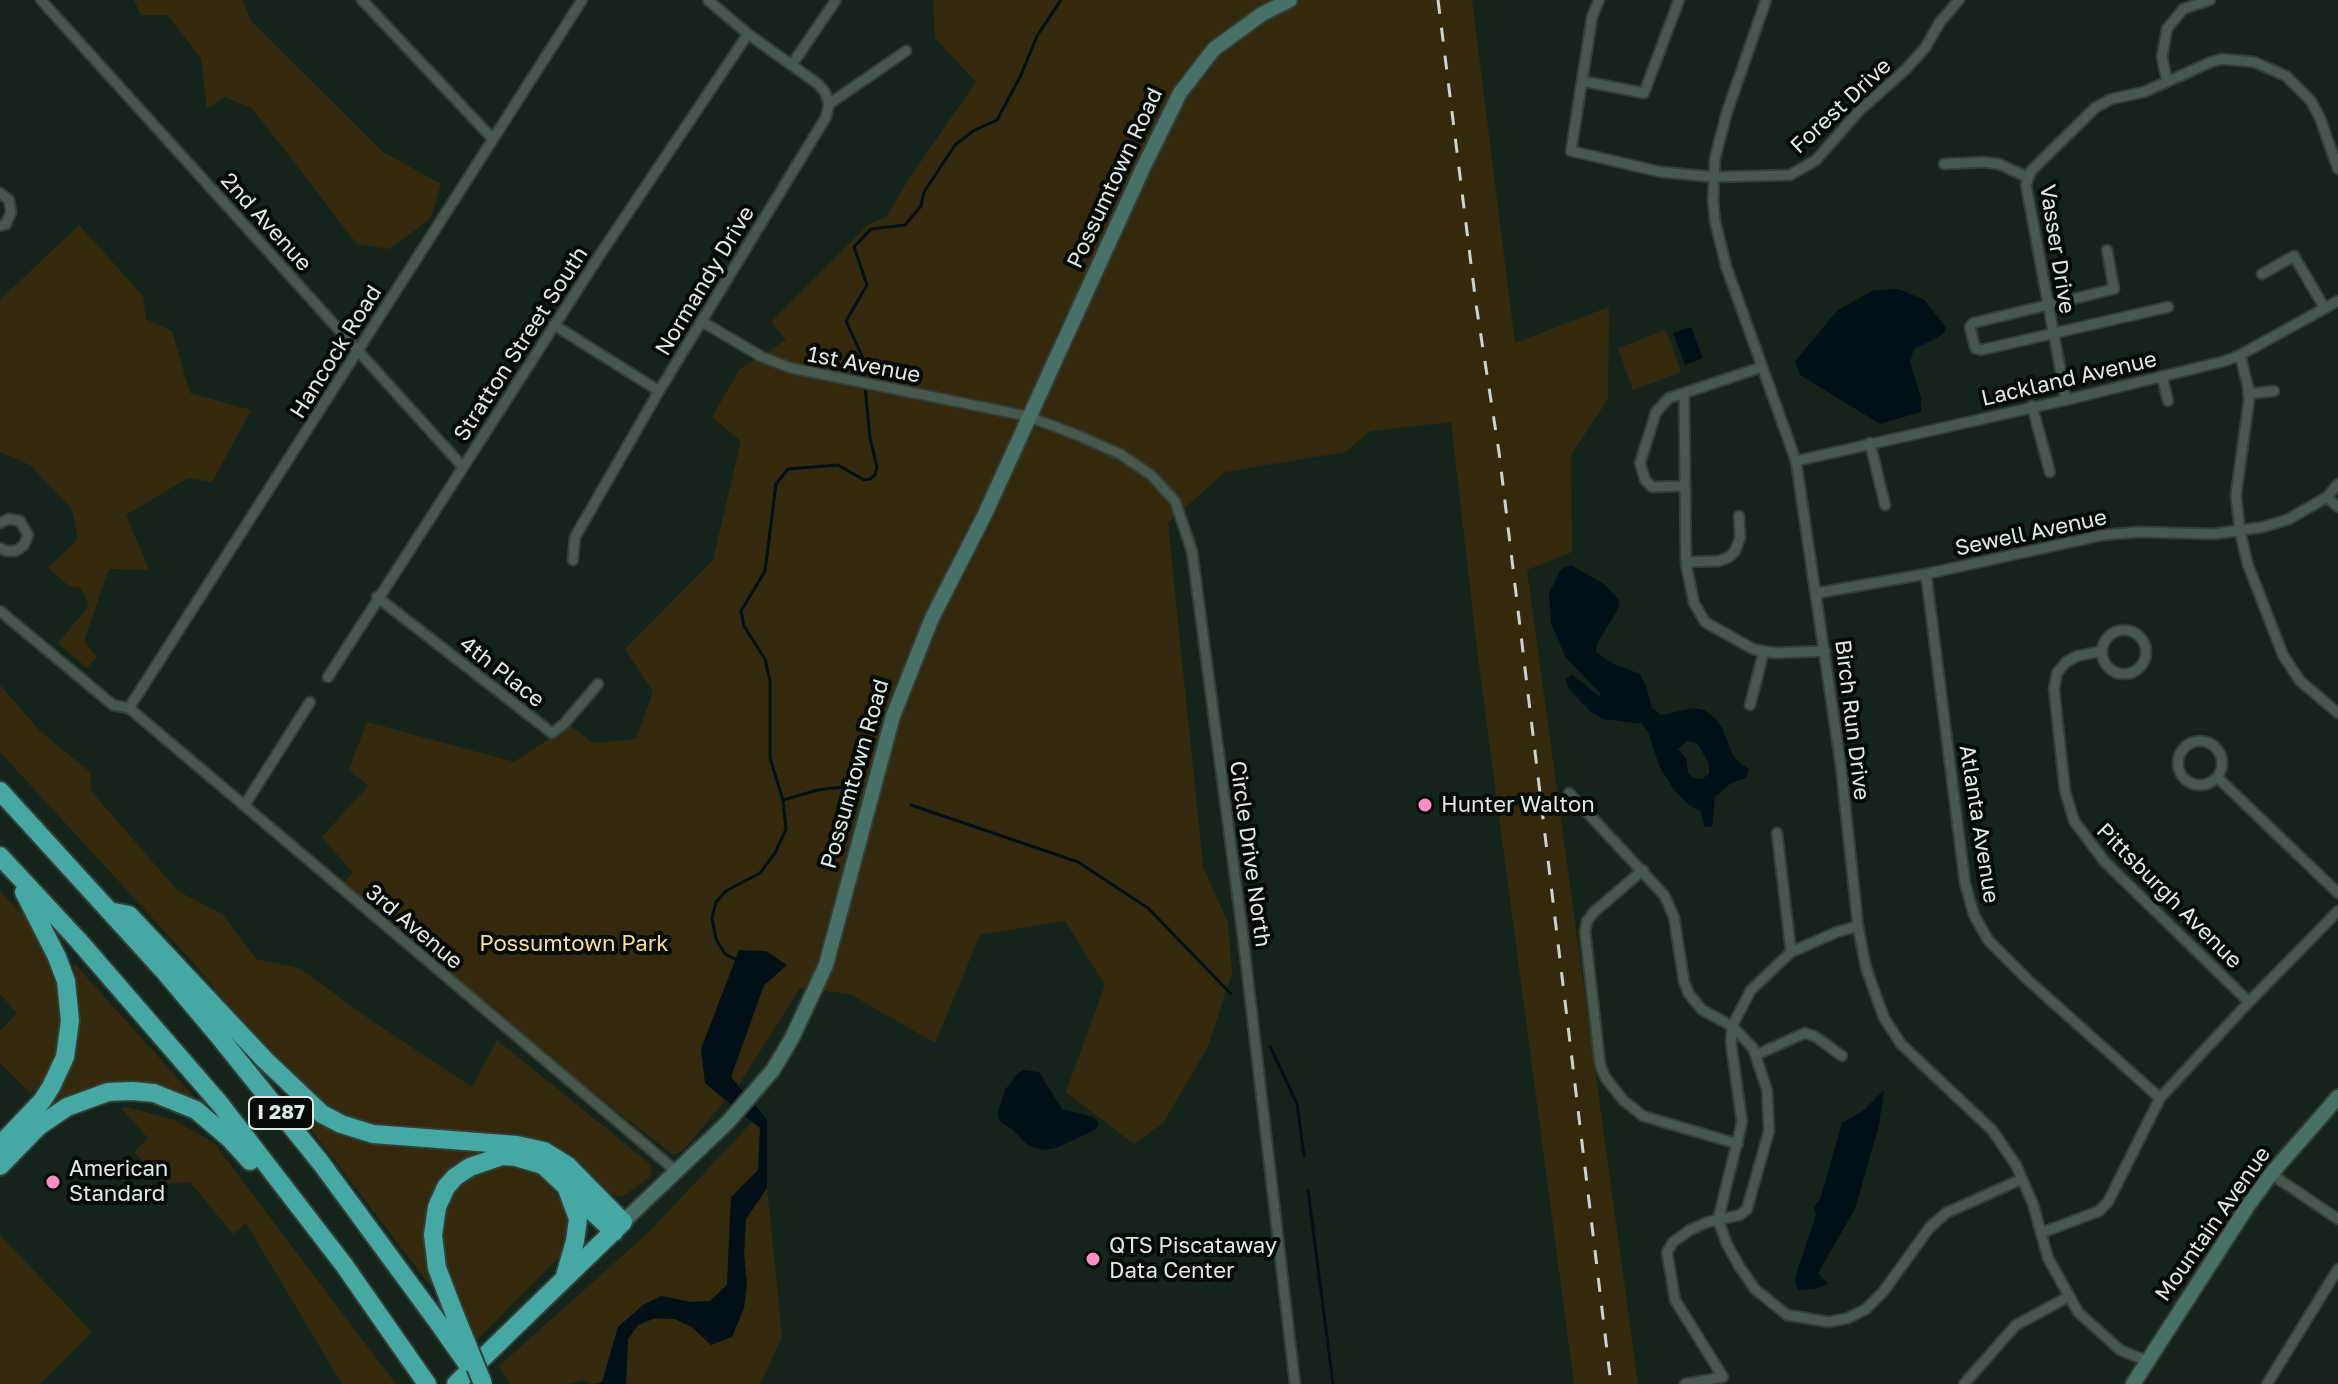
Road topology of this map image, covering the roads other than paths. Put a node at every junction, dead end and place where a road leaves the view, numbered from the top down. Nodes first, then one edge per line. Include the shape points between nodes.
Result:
1 (41, 0) edge
2 (362, 0) edge
3 (582, 0) edge
4 (709, 0) edge
5 (836, 0) edge
6 (1290, 0) edge
7 (1599, 0) edge
8 (1679, 0) edge
9 (1766, 0) edge
10 (1959, 0) edge
11 (2210, 0) edge
12 (748, 34) junction
13 (906, 51) dead end
14 (793, 63) junction
15 (1582, 81) junction
16 (2167, 81) junction
17 (829, 104) junction
18 (492, 138) junction
19 (1944, 164) dead end
20 (2338, 169) edge
21 (1714, 177) junction
22 (2027, 177) junction
23 (0, 193) edge
24 (0, 226) edge
25 (2107, 250) dead end
26 (2262, 274) dead end
27 (2338, 301) edge
28 (2047, 305) junction
29 (2168, 307) dead end
30 (2324, 307) junction
31 (701, 321) junction
32 (554, 325) junction
33 (2052, 332) junction
34 (359, 352) junction
35 (2240, 355) junction
36 (1762, 367) junction
37 (2162, 376) junction
38 (659, 391) junction
39 (2274, 391) dead end
40 (1684, 393) junction
41 (2248, 394) junction
42 (2066, 400) junction
43 (2168, 401) dead end
44 (2032, 406) junction
45 (1030, 417) junction
46 (1870, 443) junction
47 (1796, 461) junction
48 (463, 467) junction
49 (2050, 472) dead end
50 (2338, 484) edge
51 (1684, 486) junction
52 (2327, 497) junction
53 (1885, 505) dead end
54 (2338, 507) edge
55 (1739, 516) dead end
56 (0, 523) edge
57 (2240, 532) junction
58 (0, 548) edge
59 (573, 560) dead end
60 (1686, 562) junction
61 (1926, 574) junction
62 (1817, 593) junction
63 (377, 597) junction
64 (0, 611) edge
65 (1764, 651) junction
66 (1825, 651) junction
67 (2102, 651) junction
68 (328, 677) dead end
69 (598, 684) dead end
70 (310, 702) dead end
71 (1750, 705) dead end
72 (129, 708) junction
73 (2338, 713) edge
74 (2217, 777) junction
75 (0, 791) edge
76 (1569, 793) dead end
77 (244, 806) junction
78 (1777, 833) dead end
79 (4, 861) edge
80 (1643, 870) junction
81 (2338, 893) edge
82 (109, 911) junction
83 (2338, 911) edge
84 (1858, 926) junction
85 (1791, 952) junction
86 (2249, 1002) junction
87 (1732, 1026) junction
88 (1756, 1055) junction
89 (1842, 1056) dead end
90 (2338, 1097) edge
91 (2160, 1098) junction
92 (1738, 1144) junction
93 (0, 1145) edge
94 (0, 1166) edge
95 (676, 1171) junction
96 (2271, 1174) junction
97 (275, 1175) junction
98 (2022, 1179) junction
99 (564, 1183) junction
100 (2338, 1219) edge
101 (1718, 1220) junction
102 (619, 1227) junction
103 (2041, 1233) junction
104 (2338, 1269) edge
105 (565, 1278) junction
106 (2068, 1297) junction
107 (448, 1320) junction
108 (2147, 1361) junction
109 (427, 1384) edge
110 (456, 1384) edge
111 (482, 1384) edge
112 (1295, 1384) edge
113 (1685, 1384) edge
114 (1964, 1384) edge
115 (2133, 1384) edge
116 (2267, 1384) edge

1 - 34 street, 2nd Avenue
2 - 18 street
3 - 18 street, Hancock Road
4 - 12 street
5 - 14 street
6 - 45 main road, Possumtown Road via 1214,49 1180,93
7 - 15 street
8 - 15 street via 1644,93
9 - 21 street, Birch Run Drive via 1727,112
10 - 21 street, Forest Drive via 1925,48 1816,160 1790,175
11 - 16 street via 2183,9 2167,29 2162,57
12 - 14 street
12 - 32 street, Stratton Street South
13 - 17 street
14 - 17 street via 818,84
15 - 21 street, Forest Drive via 1571,151 1661,172
16 - 20 street, Vasser Drive via 2222,59 2254,62 2278,72 2311,101
16 - 22 street, Vasser Drive via 2102,103
17 - 31 street, Normandy Drive via 826,117
18 - 34 street, Hancock Road
19 - 22 street via 1999,164
21 - 36 street, Birch Run Drive via 1715,221 1726,266
22 - 28 street, Vasser Drive
23 - 24 street via 9,200 11,212
25 - 28 street via 2114,289
26 - 30 street via 2294,256
27 - 30 street, Lackland Avenue
28 - 33 street, Vasser Drive
28 - 33 street via 1970,327 1979,350
29 - 33 street
30 - 35 street, Lackland Avenue
31 - 38 street, Normandy Drive
31 - 45 street, 1st Avenue via 791,368
32 - 38 street
32 - 48 street, Stratton Street South
33 - 42 street, Vasser Drive
34 - 48 street, 2nd Avenue
34 - 72 street, Hancock Road
35 - 37 street, Lackland Avenue
35 - 41 street
36 - 40 street
36 - 47 street, Birch Run Drive
37 - 42 street, Lackland Avenue
37 - 43 street
38 - 59 street, Normandy Drive via 575,537
39 - 41 street
40 - 51 street
40 - 51 street via 1669,398 1656,412 1640,463 1652,487
41 - 57 street via 2237,481
42 - 44 street, Lackland Avenue
44 - 46 street, Lackland Avenue
44 - 49 street
45 - 95 main road, Possumtown Road via 932,618 893,716 826,965 792,1038 773,1070 728,1122
45 - 112 street, Circle Drive North via 1120,454 1151,475 1175,501 1192,551
46 - 47 street, Lackland Avenue
46 - 53 street
47 - 62 street, Birch Run Drive
48 - 63 street, Stratton Street South
50 - 52 street, Sewell Avenue
51 - 60 street
52 - 54 street
52 - 57 street, Sewell Avenue via 2289,519
55 - 60 street via 1740,538 1729,557
56 - 58 street via 20,521 28,535 16,551
57 - 61 street, Sewell Avenue via 2103,535
57 - 73 street via 2283,655 2300,681
60 - 65 street via 1694,603 1705,622
61 - 62 street, Sewell Avenue
61 - 91 street, Atlanta Avenue via 1965,883 1974,915 1988,940 2029,981
62 - 66 street, Birch Run Drive
63 - 68 street, Stratton Street South
63 - 69 street, 4th Place via 552,733
64 - 72 street via 113,705
65 - 66 street
65 - 71 street
66 - 84 street, Birch Run Drive
67 - 67 street via 2107,666 2119,673 2138,668 2145,656 2144,643 2128,630 2109,635
67 - 86 street, Pittsburgh Avenue via 2066,662 2054,689 2065,791 2074,821 2105,862
70 - 77 street
72 - 77 street, 3rd Avenue
74 - 74 street via 2222,758 2215,746 2189,743 2178,760 2185,779 2203,784
74 - 81 street
75 - 82 highway, I 287
76 - 80 street
77 - 95 street, 3rd Avenue
78 - 85 street
79 - 93 highway via 57,957 66,981 70,1021 65,1057 51,1087
79 - 97 highway, I 287 via 163,1037
80 - 87 street via 1669,905 1689,994 1702,1010
80 - 92 street via 1587,921 1600,1064 1623,1100 1643,1116
82 - 102 highway via 129,915 322,1114 373,1134 544,1151 568,1166
82 - 107 highway, I 287 via 270,1098
83 - 86 street
84 - 85 street
84 - 98 street, Birch Run Drive via 1884,1018 1901,1044 1992,1130
85 - 87 street via 1751,990
86 - 91 street
87 - 88 street
87 - 92 street via 1742,1106
88 - 89 street via 1805,1033
88 - 101 street via 1767,1090 1769,1131 1747,1209
90 - 96 main road, Mountain Avenue
91 - 103 street via 2108,1202 2089,1217
92 - 101 street
94 - 97 highway via 39,1126 67,1107 108,1092 132,1091 154,1093 196,1110 260,1173
95 - 102 main road, Possumtown Road
96 - 100 street
96 - 108 main road, Mountain Avenue
97 - 109 highway, I 287
98 - 101 street via 1946,1213 1866,1309 1829,1322 1787,1315 1770,1304 1739,1266
98 - 103 street, Birch Run Drive
99 - 102 highway
99 - 105 highway via 578,1219
99 - 107 highway via 543,1165 502,1156 470,1167 446,1187 435,1220 434,1251
101 - 113 street via 1690,1230 1667,1252 1675,1300 1723,1377
102 - 105 highway, Possumtown Road
103 - 106 street, Birch Run Drive
104 - 116 street
105 - 110 highway, Possumtown Road
106 - 108 street, Birch Run Drive via 2120,1350
106 - 114 street via 2016,1325
107 - 111 highway, bridge
108 - 115 main road, Mountain Avenue

